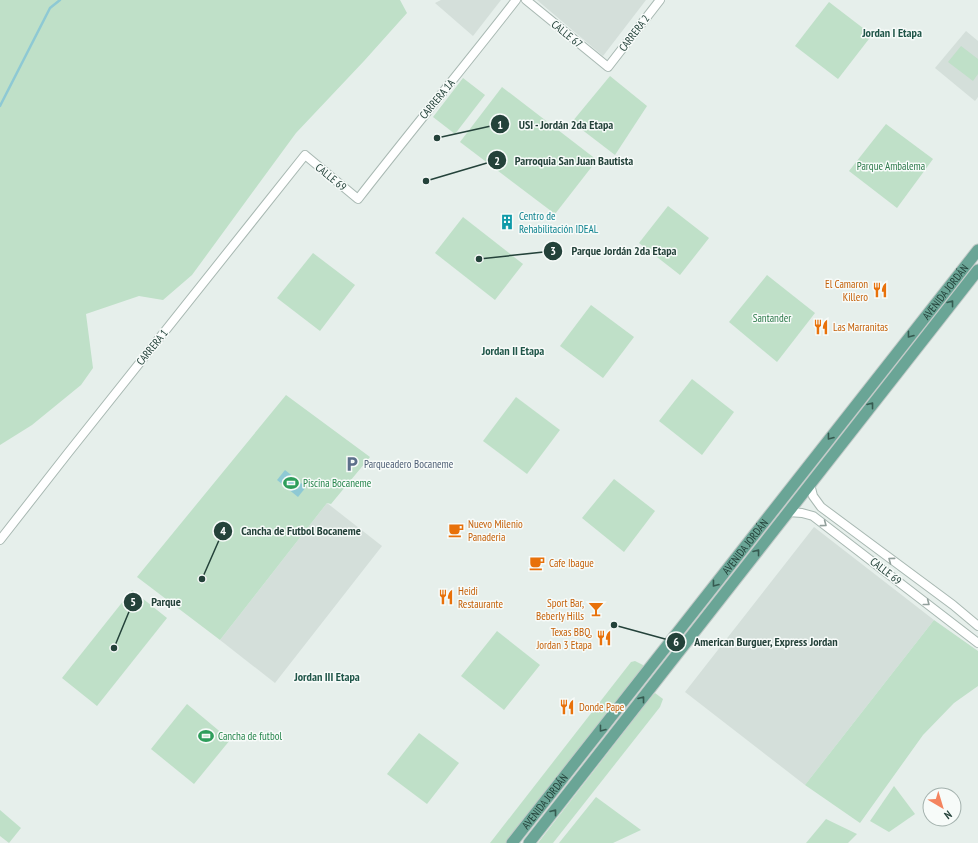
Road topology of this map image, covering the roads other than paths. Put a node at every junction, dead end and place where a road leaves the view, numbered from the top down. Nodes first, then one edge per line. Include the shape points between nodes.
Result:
1 (516, 0) edge
2 (526, 0) edge
3 (660, 0) edge
4 (608, 67) joint
5 (305, 156) joint
6 (358, 199) joint
7 (978, 250) edge
8 (978, 270) edge
9 (810, 484) junction
10 (788, 512) junction
11 (0, 540) edge
12 (978, 626) edge
13 (978, 643) edge
14 (512, 843) edge
15 (530, 843) edge

1 - 6 street, CARRERA 1A
2 - 4 street, CALLE 67
3 - 4 street, CARRERA 2
5 - 6 street, CALLE 69
5 - 11 street, CARRERA 1
7 -> 14 main road, AVENIDA JORDÁN
9 -> 8 main road, AVENIDA JORDÁN
9 - 10 main road, AVENIDA JORDÁN
12 -> 9 street, CALLE 69 via 821,507 813,496
10 -> 13 street, CALLE 69 via 802,512 814,516
15 -> 10 main road, AVENIDA JORDÁN

